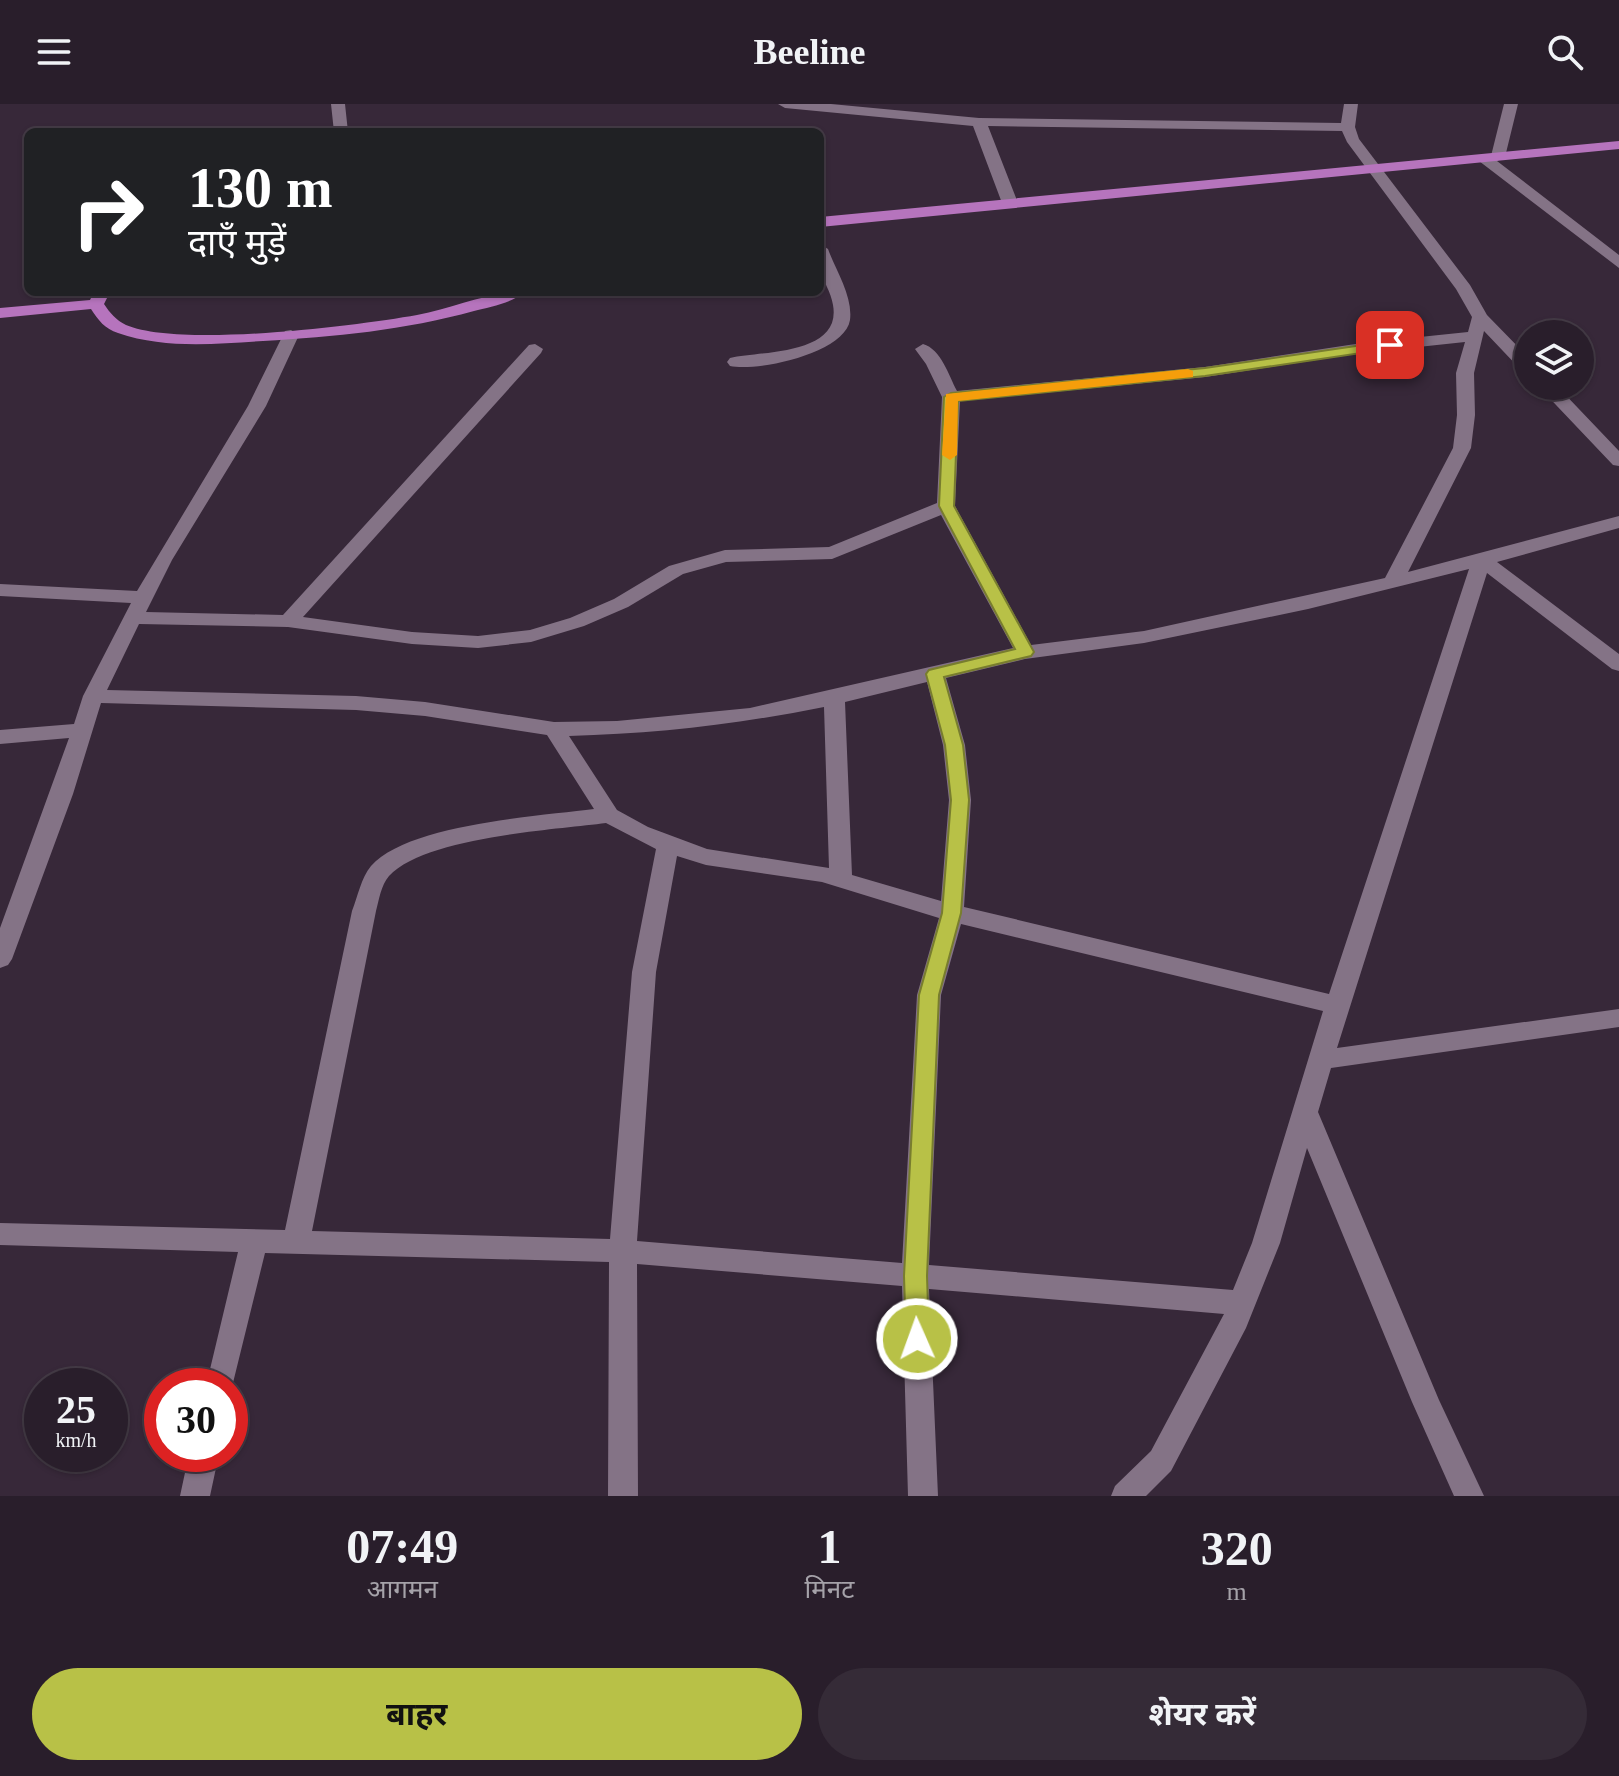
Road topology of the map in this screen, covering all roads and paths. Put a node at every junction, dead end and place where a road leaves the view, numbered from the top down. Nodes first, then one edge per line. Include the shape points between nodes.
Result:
1 (338, 104) edge
2 (785, 104) edge
3 (1351, 104) edge
4 (1511, 104) edge
5 (979, 122) junction
6 (1348, 127) junction
7 (341, 128) edge
8 (1619, 145) edge
9 (1491, 158) junction
10 (1374, 170) junction
11 (1010, 203) junction
12 (824, 222) edge
13 (824, 260) edge
14 (1619, 263) edge
15 (502, 296) edge
16 (99, 298) edge
17 (0, 313) edge
18 (1480, 317) junction
19 (291, 335) junction
20 (1473, 336) junction
21 (535, 349) dead end
22 (923, 349) dead end
23 (1514, 352) edge
24 (736, 362) dead end
25 (951, 397) junction
26 (1560, 400) edge
27 (1619, 461) edge
28 (946, 506) junction
29 (1619, 522) edge
30 (1482, 560) junction
31 (1394, 580) junction
32 (0, 590) edge
33 (143, 597) junction
34 (132, 618) junction
35 (288, 621) junction
36 (1025, 652) junction
37 (1619, 664) edge
38 (935, 674) junction
39 (93, 696) junction
40 (834, 698) junction
41 (554, 729) junction
42 (83, 730) junction
43 (0, 737) edge
44 (609, 815) junction
45 (668, 845) junction
46 (841, 880) junction
47 (952, 913) junction
48 (0, 959) edge
49 (1337, 1005) junction
50 (1619, 1018) edge
51 (1321, 1060) junction
52 (1305, 1112) junction
53 (0, 1234) edge
54 (254, 1242) junction
55 (296, 1243) junction
56 (623, 1251) junction
57 (915, 1276) junction
58 (1242, 1303) junction
59 (224, 1368) edge
60 (200, 1472) edge
61 (195, 1496) edge
62 (623, 1496) edge
63 (923, 1496) edge
64 (1126, 1496) edge
65 (1469, 1496) edge

1 - 7 street
2 - 5 street
3 - 6 street
4 - 9 street
5 - 6 street via 1236,119
5 - 11 street
6 - 10 street
8 - 9 highway
9 - 10 highway
9 - 14 street
10 - 11 highway
10 - 18 street
11 - 12 highway
13 - 24 street via 843,311 839,331 826,343 798,352
15 - 19 highway via 374,326
16 - 17 highway
16 - 19 highway via 103,317 146,335
18 - 20 street
18 - 23 street
19 - 33 street via 257,406
20 - 25 street via 1205,372
20 - 31 street via 1465,373 1462,448
21 - 35 street
22 - 25 street
25 - 28 street
26 - 27 street
28 - 35 street via 832,553 725,556 676,570 621,603 531,636 478,642 412,638
28 - 36 street
29 - 30 street
30 - 31 street
30 - 37 street
30 - 49 street
31 - 36 street via 1144,637
32 - 33 street
33 - 34 street
34 - 35 street
34 - 39 street
36 - 38 street
38 - 40 street
38 - 47 street via 954,745 960,800
39 - 41 street via 356,703
39 - 42 street
40 - 41 street via 686,723
40 - 46 street
41 - 44 street
42 - 43 street
42 - 48 street
44 - 45 street
44 - 55 street via 445,840 402,853 379,872 364,911
45 - 46 street via 706,857
45 - 56 street via 644,972
46 - 47 street
47 - 49 street
47 - 57 street via 929,995
49 - 51 street
50 - 51 street
51 - 52 street
52 - 58 street
52 - 65 street
53 - 54 street
54 - 55 street
54 - 59 street
55 - 56 street
56 - 57 street
56 - 62 street
57 - 58 street
57 - 63 street
58 - 64 street via 1161,1461
60 - 61 street

